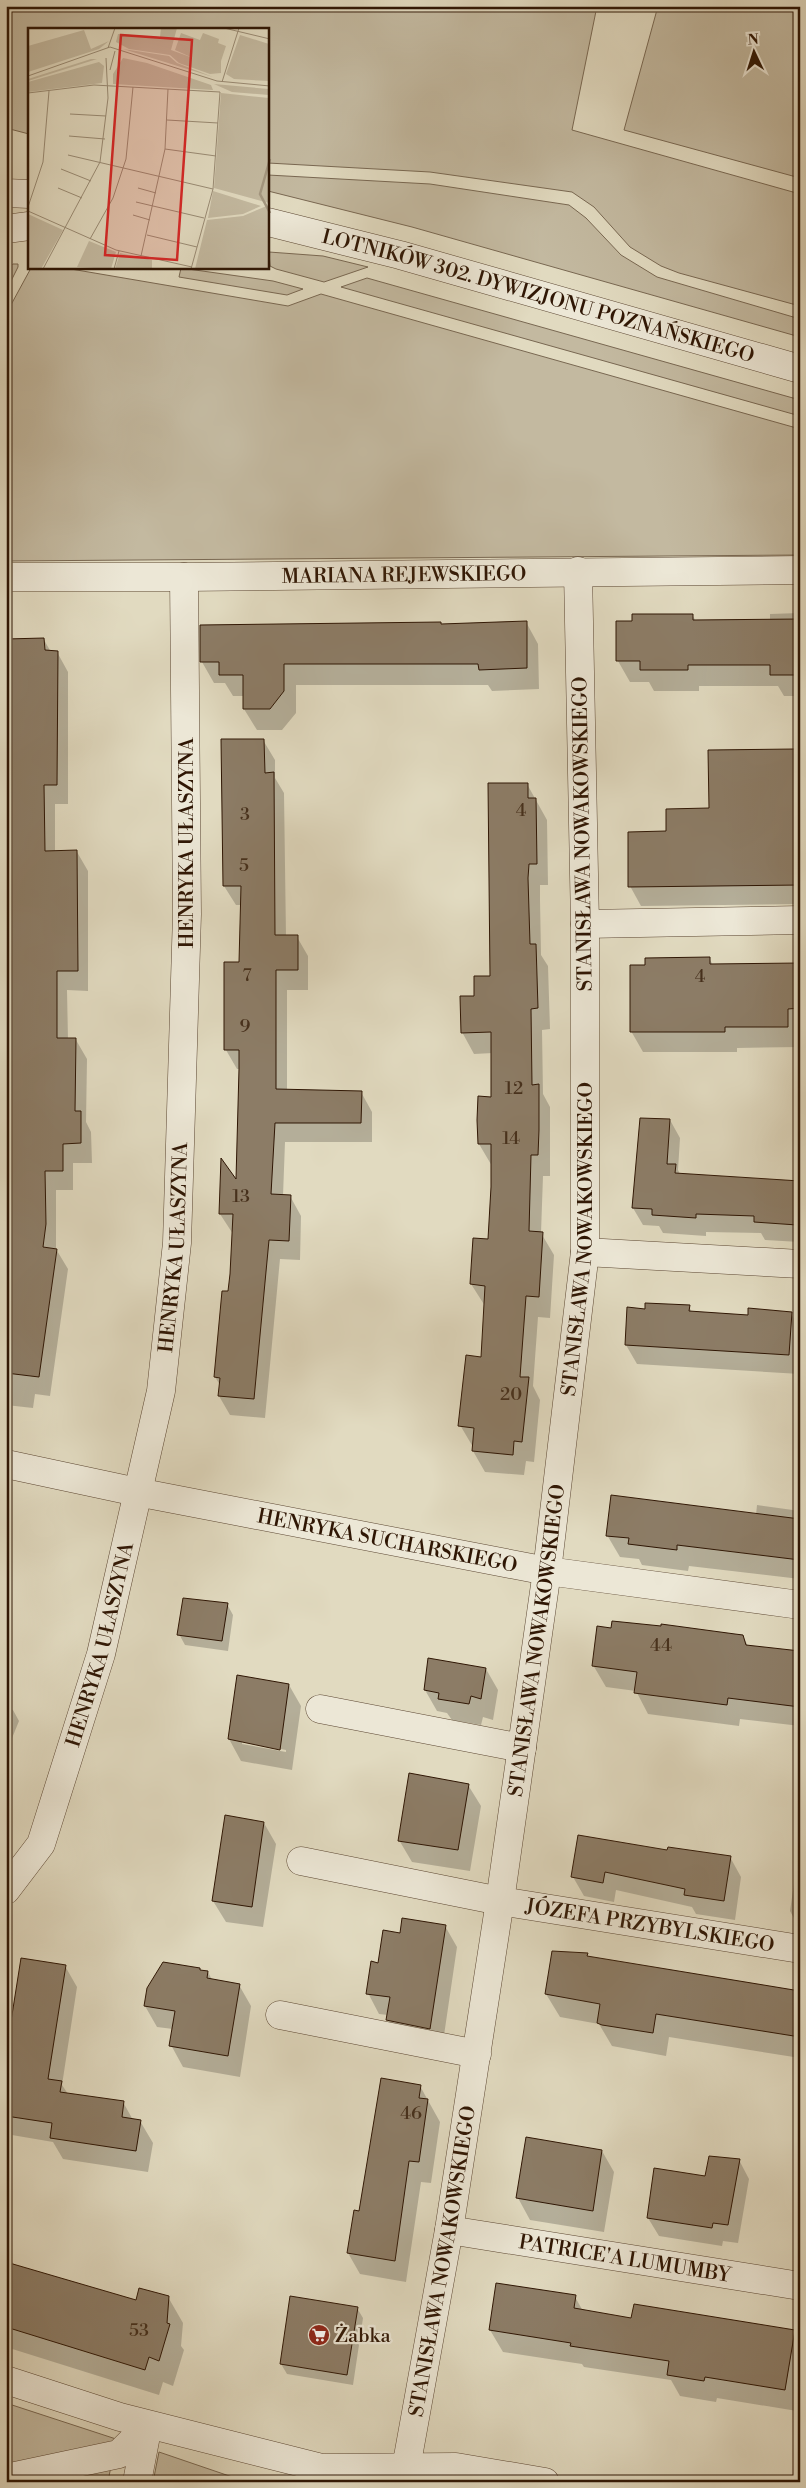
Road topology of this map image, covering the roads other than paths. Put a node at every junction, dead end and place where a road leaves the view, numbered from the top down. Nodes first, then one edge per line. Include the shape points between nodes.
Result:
1 (6, 193) edge
2 (28, 194) edge
3 (271, 224) edge
4 (28, 226) edge
5 (6, 228) edge
6 (800, 369) edge
7 (800, 570) edge
8 (578, 572) junction
9 (6, 577) edge
10 (184, 577) junction
11 (800, 920) edge
12 (586, 924) junction
13 (585, 1252) junction
14 (800, 1264) edge
15 (6, 1464) edge
16 (137, 1492) junction
17 (548, 1571) junction
18 (800, 1605) edge
19 (320, 1709) dead end
20 (522, 1748) junction
21 (301, 1861) dead end
22 (6, 1890) edge
23 (500, 1901) junction
24 (800, 1949) edge
25 (280, 2015) dead end
26 (477, 2054) junction
27 (449, 2230) junction
28 (800, 2286) edge
29 (6, 2380) edge
30 (148, 2424) junction
31 (406, 2468) junction
32 (6, 2478) edge
33 (137, 2482) edge
34 (545, 2482) edge

1 - 2 street
3 - 6 street, LOTNIKÓW 302. DYWIZJONU POZNAŃSKIEGO via 391,253
4 - 5 street
7 - 8 street, MARIANA REJEWSKIEGO
8 - 10 street, MARIANA REJEWSKIEGO
8 - 12 street, STANISŁAWA NOWAKOWSKIEGO
9 - 10 street, MARIANA REJEWSKIEGO
10 - 16 street, HENRYKA UŁASZYNA via 187,914 178,1243 161,1391
11 - 12 street
12 - 13 street, STANISŁAWA NOWAKOWSKIEGO
13 - 14 street
13 - 17 street, STANISŁAWA NOWAKOWSKIEGO
15 - 16 street, HENRYKA SUCHARSKIEGO
16 - 17 street, HENRYKA SUCHARSKIEGO
16 - 22 street, HENRYKA UŁASZYNA via 101,1654 41,1844
17 - 18 street, HENRYKA SUCHARSKIEGO
17 - 20 street, STANISŁAWA NOWAKOWSKIEGO
19 - 20 street
20 - 23 street, STANISŁAWA NOWAKOWSKIEGO
21 - 23 street
23 - 24 street, JÓZEFA PRZYBYLSKIEGO
23 - 26 street, STANISŁAWA NOWAKOWSKIEGO
25 - 26 street
26 - 27 street, STANISŁAWA NOWAKOWSKIEGO
27 - 28 street, PATRICE'A LUMUMBY
27 - 31 street, STANISŁAWA NOWAKOWSKIEGO
29 - 30 street
30 - 31 street via 322,2468
30 - 32 street via 119,2454
30 - 33 street
31 - 34 street via 456,2467

